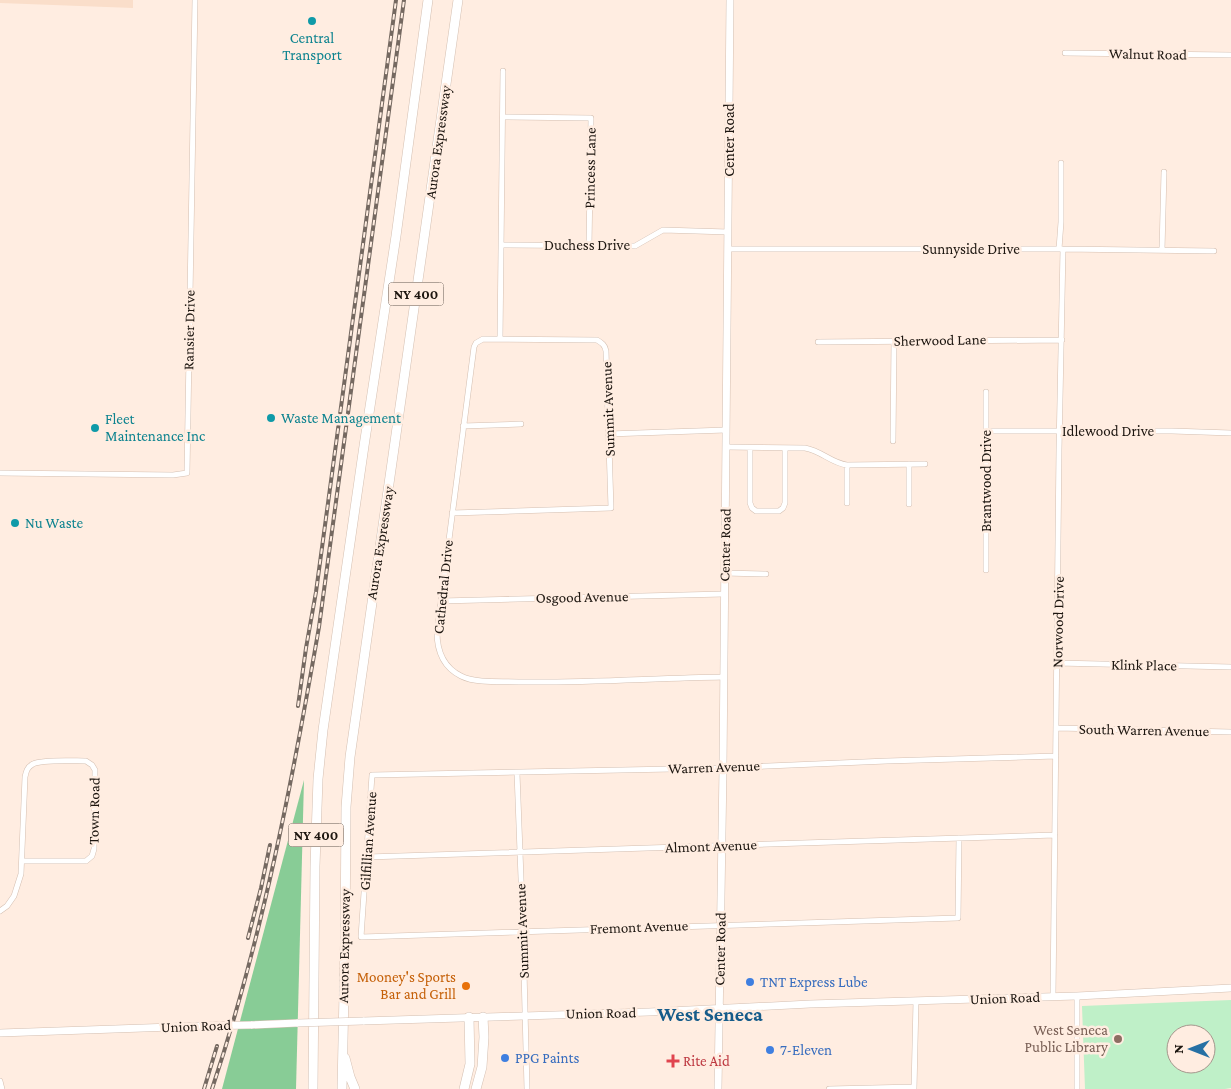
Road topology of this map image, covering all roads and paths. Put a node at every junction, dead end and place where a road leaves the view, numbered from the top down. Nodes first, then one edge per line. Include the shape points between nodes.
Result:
1 (195, 0) edge
2 (428, 0) edge
3 (458, 0) edge
4 (730, 0) edge
5 (1065, 53) dead end
6 (1231, 56) edge
7 (503, 70) dead end
8 (503, 117) junction
9 (1061, 163) dead end
10 (1164, 172) dead end
11 (728, 232) junction
12 (501, 245) junction
13 (589, 246) junction
14 (728, 249) junction
15 (1061, 249) junction
16 (1162, 250) junction
17 (1214, 251) dead end
18 (500, 339) junction
19 (1062, 340) junction
20 (894, 341) junction
21 (818, 342) dead end
22 (986, 392) dead end
23 (521, 424) dead end
24 (464, 426) junction
25 (726, 430) junction
26 (1060, 430) junction
27 (986, 431) junction
28 (1231, 433) edge
29 (608, 434) junction
30 (893, 442) dead end
31 (726, 447) junction
32 (750, 448) junction
33 (785, 448) junction
34 (909, 464) junction
35 (925, 464) dead end
36 (847, 465) junction
37 (0, 472) edge
38 (847, 503) dead end
39 (909, 504) dead end
40 (452, 513) junction
41 (986, 570) dead end
42 (724, 573) junction
43 (766, 574) dead end
44 (724, 594) junction
45 (441, 601) junction
46 (1057, 663) junction
47 (1231, 667) edge
48 (724, 678) junction
49 (1056, 728) junction
50 (1231, 732) edge
51 (1056, 756) junction
52 (723, 768) junction
53 (517, 773) junction
54 (372, 775) joint
55 (1055, 835) junction
56 (959, 838) junction
57 (722, 845) junction
58 (519, 852) junction
59 (367, 857) junction
60 (22, 861) junction
61 (0, 910) edge
62 (720, 925) junction
63 (523, 931) junction
64 (361, 937) joint
65 (1231, 988) edge
66 (1053, 996) junction
67 (1077, 996) junction
68 (916, 1001) junction
69 (719, 1008) junction
70 (525, 1015) junction
71 (469, 1017) junction
72 (483, 1017) junction
73 (0, 1033) edge
74 (343, 1047) junction
75 (0, 1081) edge
76 (914, 1088) edge
77 (2, 1089) edge
78 (313, 1089) edge
79 (342, 1089) edge
80 (354, 1089) edge
81 (464, 1089) edge
82 (476, 1089) edge
83 (527, 1089) edge
84 (718, 1089) edge
85 (829, 1089) edge
86 (1077, 1089) edge

1 - 37 street, Ransier Drive via 187,473
2 - 78 highway, Aurora Expressway / NY 400 via 323,730 315,866
3 - 74 highway, Aurora Expressway / NY 400 via 350,757 346,808
4 - 11 main road, Center Road
5 - 6 street, Walnut Road
7 - 8 street
8 - 12 street
8 - 13 street, Princess Lane via 591,118
9 - 15 street, Norwood Drive
10 - 16 street
11 - 13 street, Duchess Drive via 663,230 635,246
11 - 14 main road, Center Road
12 - 13 street, Duchess Drive
12 - 18 street
14 - 15 street, Sunnyside Drive
14 - 25 main road, Center Road
15 - 16 street, Sunnyside Drive
15 - 19 street, Norwood Drive
16 - 17 street, Sunnyside Drive
18 - 24 street, Cathedral Drive via 483,339 474,347
18 - 29 street, Summit Avenue via 597,340 604,345
19 - 20 street, Sherwood Lane
19 - 26 street, Norwood Drive
20 - 21 street, Sherwood Lane
20 - 30 street
22 - 27 street, Brantwood Drive
23 - 24 street
24 - 40 street, Cathedral Drive
25 - 29 street
25 - 31 main road, Center Road
26 - 27 street, Idlewood Drive
26 - 28 street, Idlewood Drive
26 - 46 street, Norwood Drive
27 - 41 street, Brantwood Drive
29 - 40 street, Summit Avenue via 611,508
31 - 32 street
31 - 42 main road, Center Road
32 - 33 street
32 - 33 street via 752,508 756,511 779,511 785,503
33 - 36 street via 815,450
34 - 35 street
34 - 36 street
34 - 39 street
36 - 38 street
40 - 45 street, Cathedral Drive
42 - 43 street
42 - 44 main road, Center Road
44 - 45 street, Osgood Avenue
44 - 48 main road, Center Road
45 - 48 street, Cathedral Drive via 438,647 447,665 468,679 546,682
46 - 47 street, Klink Place
46 - 49 street, Norwood Drive
48 - 52 main road, Center Road
49 - 50 street, South Warren Avenue
49 - 51 street, Norwood Drive
51 - 52 street, Warren Avenue
51 - 55 street, Norwood Drive
52 - 53 street, Warren Avenue
52 - 57 main road, Center Road
53 - 54 street, Warren Avenue
53 - 58 street, Summit Avenue
54 - 59 street, Gilfillian Avenue
55 - 56 street, Almont Avenue
55 - 66 street, Norwood Drive
56 - 57 street, Almont Avenue
56 - 62 street, Fremont Avenue via 958,918
57 - 58 street, Almont Avenue
57 - 62 main road, Center Road
58 - 59 street, Almont Avenue
58 - 63 street, Summit Avenue
59 - 64 street, Gilfillian Avenue
60 - 60 street, Town Road via 27,768 41,761 86,761 92,765 95,770 92,856 86,861
60 - 61 street, Town Road via 14,896
62 - 63 street, Fremont Avenue
62 - 69 main road, Center Road
63 - 64 street, Fremont Avenue
63 - 70 street, Summit Avenue
65 - 67 main road, Union Road
66 - 67 main road, Union Road
66 - 68 main road, Union Road
67 - 86 street
68 - 69 main road, Union Road
68 - 76 street
69 - 70 main road, Union Road
69 - 84 main road, Center Road
70 - 72 main road, Union Road
70 - 83 street, Summit Avenue
71 - 72 main road, Union Road
71 - 73 main road, Union Road, bridge
71 - 81 highway via 470,1064
72 - 82 highway via 482,1067
74 - 79 highway, Aurora Expressway / NY 400
74 - 80 highway
75 - 77 street
76 - 85 street

